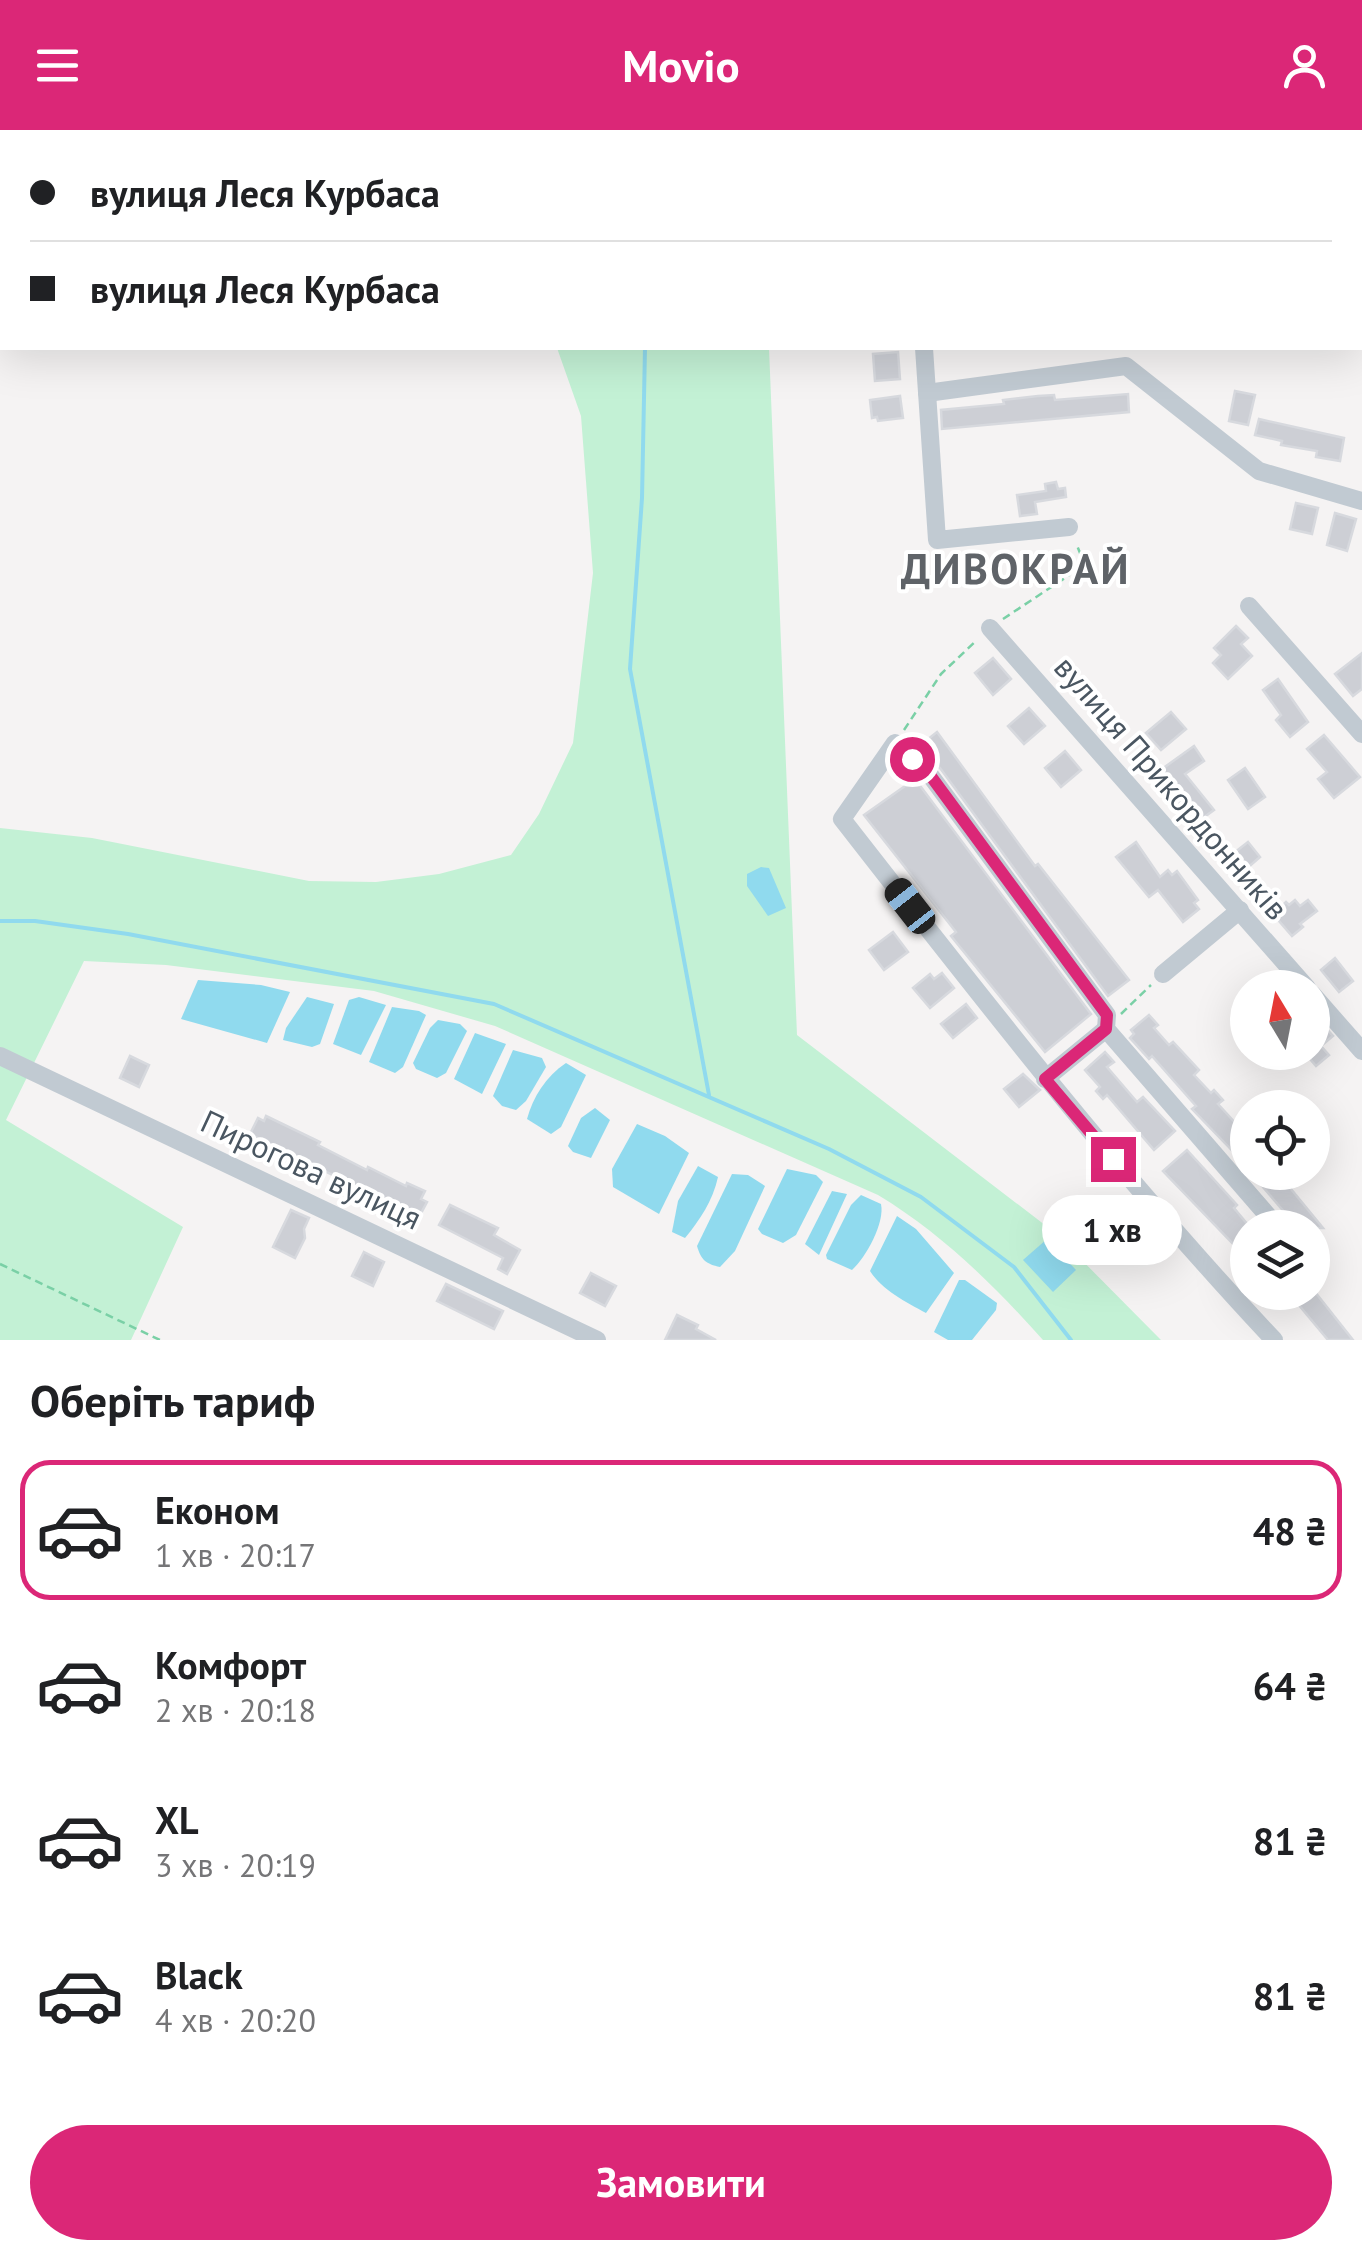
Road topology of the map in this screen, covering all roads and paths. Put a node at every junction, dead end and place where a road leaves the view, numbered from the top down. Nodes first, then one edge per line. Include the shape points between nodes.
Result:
1 (924, 350) edge
2 (1126, 357) edge
3 (927, 393) junction
4 (1362, 501) edge
5 (1070, 528) dead end
6 (1249, 606) dead end
7 (990, 628) dead end
8 (1362, 734) edge
9 (1240, 910) junction
10 (1292, 970) edge
11 (1163, 974) joint
12 (1330, 1015) edge
13 (1106, 1029) junction
14 (1362, 1051) edge
15 (0, 1056) edge
16 (1045, 1079) junction
17 (1263, 1210) edge
18 (0, 1264) edge
19 (160, 1340) edge
20 (597, 1340) edge
21 (1274, 1340) edge

1 - 3 street
2 - 3 street
2 - 4 street via 1259,472
3 - 5 street via 937,540
6 - 8 street
7 - 9 street, вулиця Прикордонників
9 - 10 street, вулиця Прикордонників
9 - 11 street
11 - 13 path
12 - 14 street
13 - 16 street
13 - 16 street via 1107,1015 930,775 895,742 842,819
13 - 17 street
15 - 20 street, Пирогова вулиця
16 - 21 street
18 - 19 path

